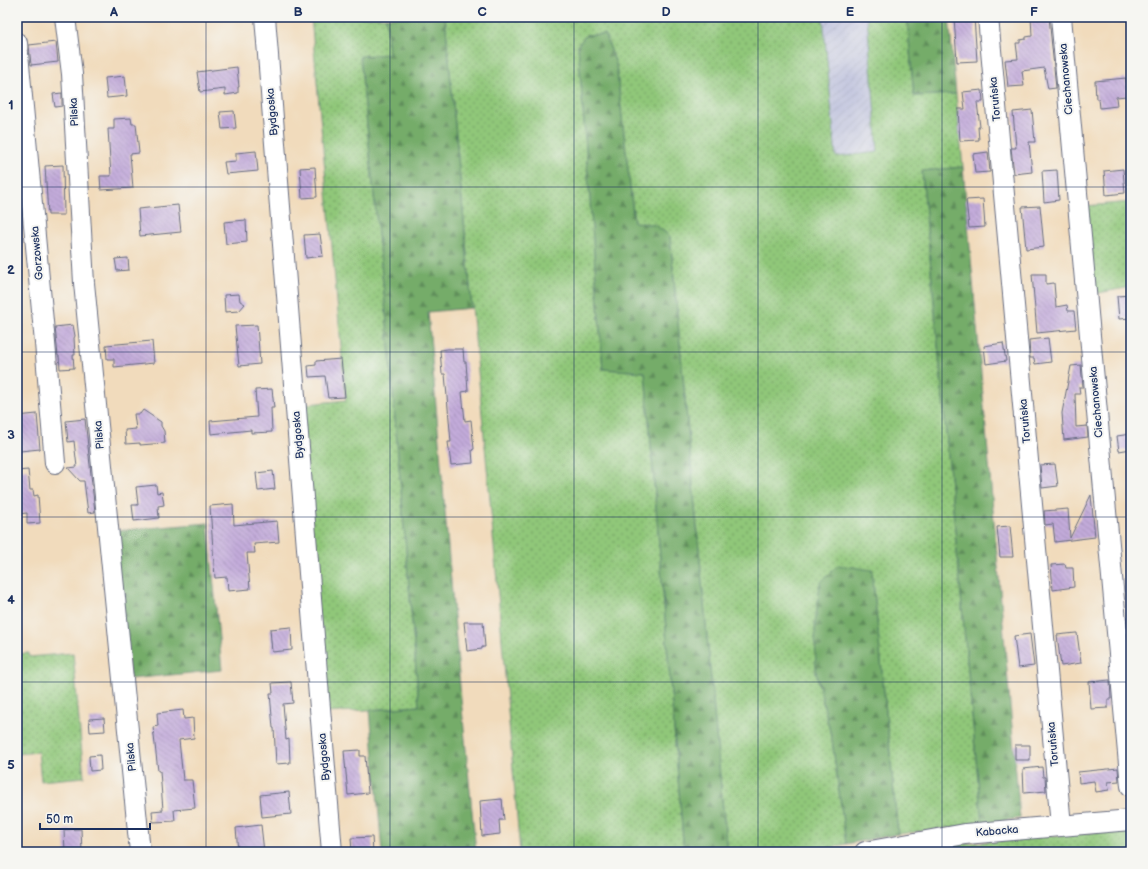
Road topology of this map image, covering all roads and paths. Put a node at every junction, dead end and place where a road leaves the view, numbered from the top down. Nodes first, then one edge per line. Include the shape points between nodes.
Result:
1 (65, 17) edge
2 (265, 17) edge
3 (988, 17) edge
4 (1061, 17) edge
5 (17, 43) edge
6 (55, 463) dead end
7 (1131, 786) edge
8 (1131, 820) edge
9 (1061, 826) junction
10 (140, 852) edge
11 (332, 852) edge
12 (865, 852) edge

1 - 10 street, Pilska via 72,74 85,291
2 - 11 street, Bydgoska
3 - 9 street, Toruńska
4 - 7 street, Ciechanowska
5 - 6 street, Gorzowska
8 - 9 street, Kabacka
9 - 12 street, Kabacka via 965,834

